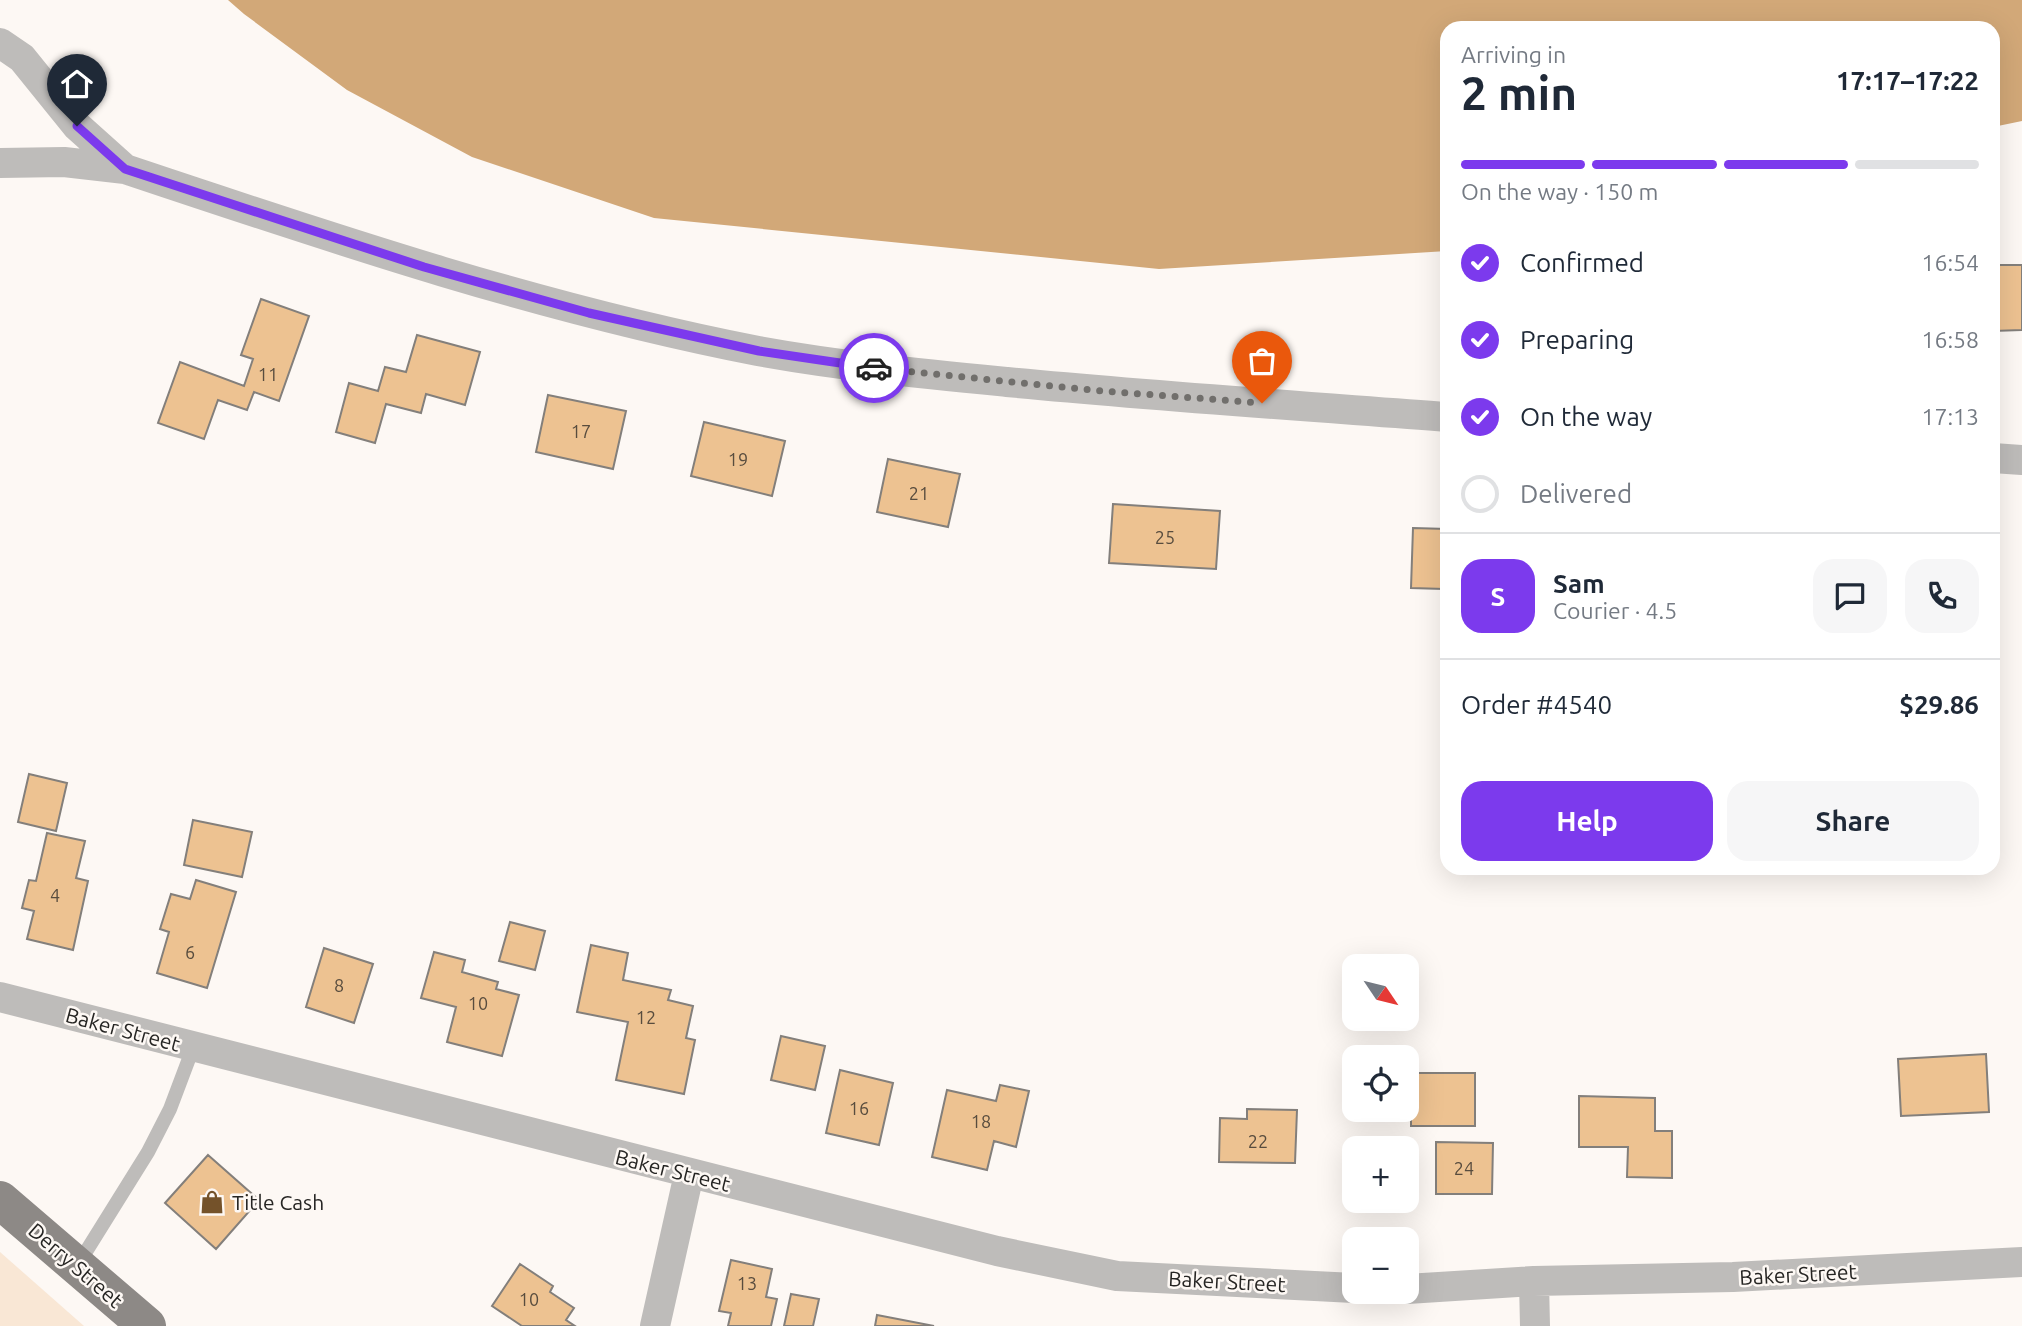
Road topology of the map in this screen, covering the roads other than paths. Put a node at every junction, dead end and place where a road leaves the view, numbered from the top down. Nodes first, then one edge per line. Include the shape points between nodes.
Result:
1 (0, 43) edge
2 (0, 163) edge
3 (125, 169) junction
4 (1440, 416) edge
5 (2000, 458) edge
6 (2022, 460) edge
7 (0, 997) edge
8 (193, 1048) junction
9 (689, 1174) junction
10 (2, 1200) edge
11 (2022, 1262) edge
12 (77, 1267) junction
13 (1534, 1281) junction
14 (1342, 1287) edge
15 (1419, 1288) edge
16 (147, 1326) edge
17 (655, 1326) edge
18 (1535, 1326) edge

1 - 3 street via 22,58 77,126
2 - 3 street via 64,162
3 - 4 street via 436,270 589,313 759,351 887,370 1102,391
5 - 6 street
7 - 8 street, Baker Street
8 - 9 street, Baker Street
8 - 12 lane via 148,1152
9 - 14 street, Baker Street via 997,1251 1117,1276
9 - 17 street
10 - 12 main road, Derry Street
11 - 13 street, Baker Street via 1733,1277
12 - 16 main road, Derry Street
13 - 15 street, Baker Street
13 - 18 street

